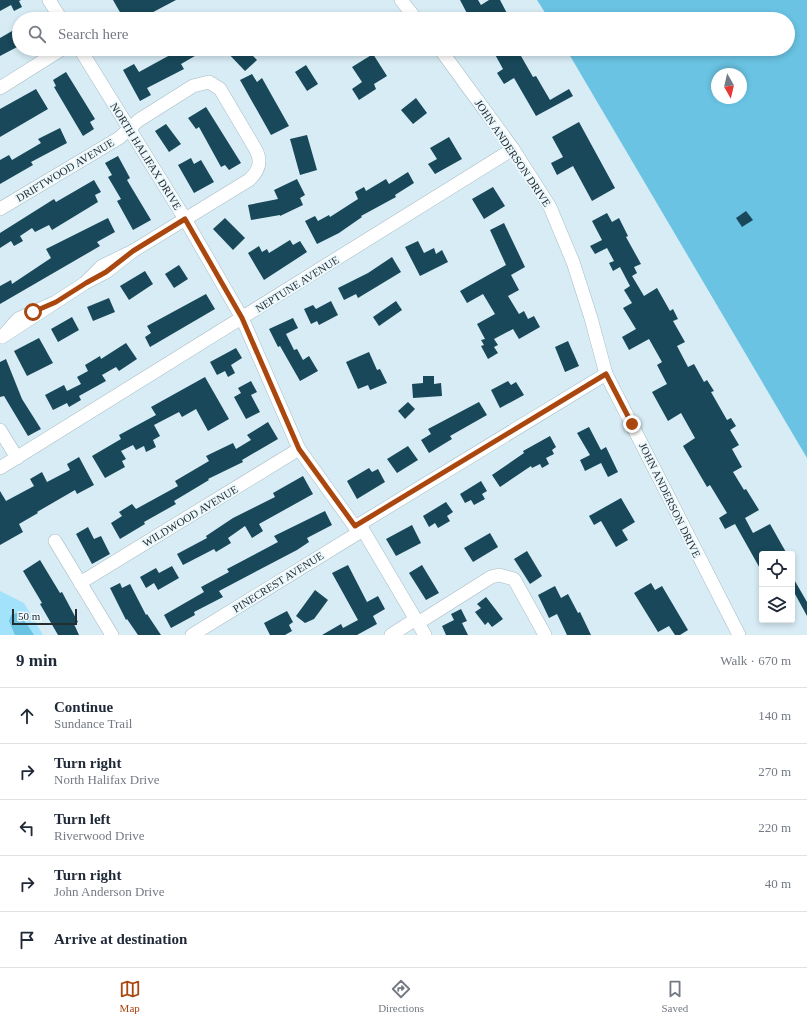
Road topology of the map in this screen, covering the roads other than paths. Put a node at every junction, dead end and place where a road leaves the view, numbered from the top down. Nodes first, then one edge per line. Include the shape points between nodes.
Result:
1 (49, 0) edge
2 (401, 0) edge
3 (57, 12) edge
4 (410, 12) edge
5 (51, 56) edge
6 (84, 56) edge
7 (445, 56) edge
8 (0, 88) edge
9 (128, 129) junction
10 (513, 149) junction
11 (0, 209) edge
12 (185, 219) junction
13 (242, 318) junction
14 (1, 338) edge
15 (606, 374) junction
16 (0, 430) edge
17 (299, 449) junction
18 (17, 458) junction
19 (0, 468) edge
20 (359, 528) junction
21 (55, 541) dead end
22 (80, 583) junction
23 (417, 621) junction
24 (112, 635) edge
25 (192, 635) edge
26 (391, 635) edge
27 (425, 635) edge
28 (545, 635) edge
29 (739, 635) edge

1 - 3 street
2 - 4 street
5 - 8 street
6 - 9 street, NORTH HALIFAX DRIVE
7 - 10 street, JOHN ANDERSON DRIVE
9 - 11 street, DRIFTWOOD AVENUE via 119,138
9 - 12 street, NORTH HALIFAX DRIVE
9 - 12 street, DRIFTWOOD AVENUE via 199,84 209,82 220,89 256,150 259,166 249,180
10 - 13 street, NEPTUNE AVENUE
10 - 15 street, JOHN ANDERSON DRIVE via 550,207 577,276
12 - 13 street, NORTH HALIFAX DRIVE
12 - 14 street, DRIFTWOOD AVENUE via 56,302 18,319
13 - 17 street, NORTH HALIFAX DRIVE
13 - 18 street, NEPTUNE AVENUE
15 - 20 street, PINECREST AVENUE
15 - 29 street, JOHN ANDERSON DRIVE
16 - 18 street
17 - 20 street, NORTH HALIFAX DRIVE
17 - 22 street, WILDWOOD AVENUE
18 - 19 street, NEPTUNE AVENUE
20 - 23 street, NORTH HALIFAX DRIVE
20 - 25 street, PINECREST AVENUE
21 - 22 street
22 - 24 street
23 - 26 street
23 - 27 street, NORTH HALIFAX DRIVE
23 - 28 street via 491,577 499,575 514,579

